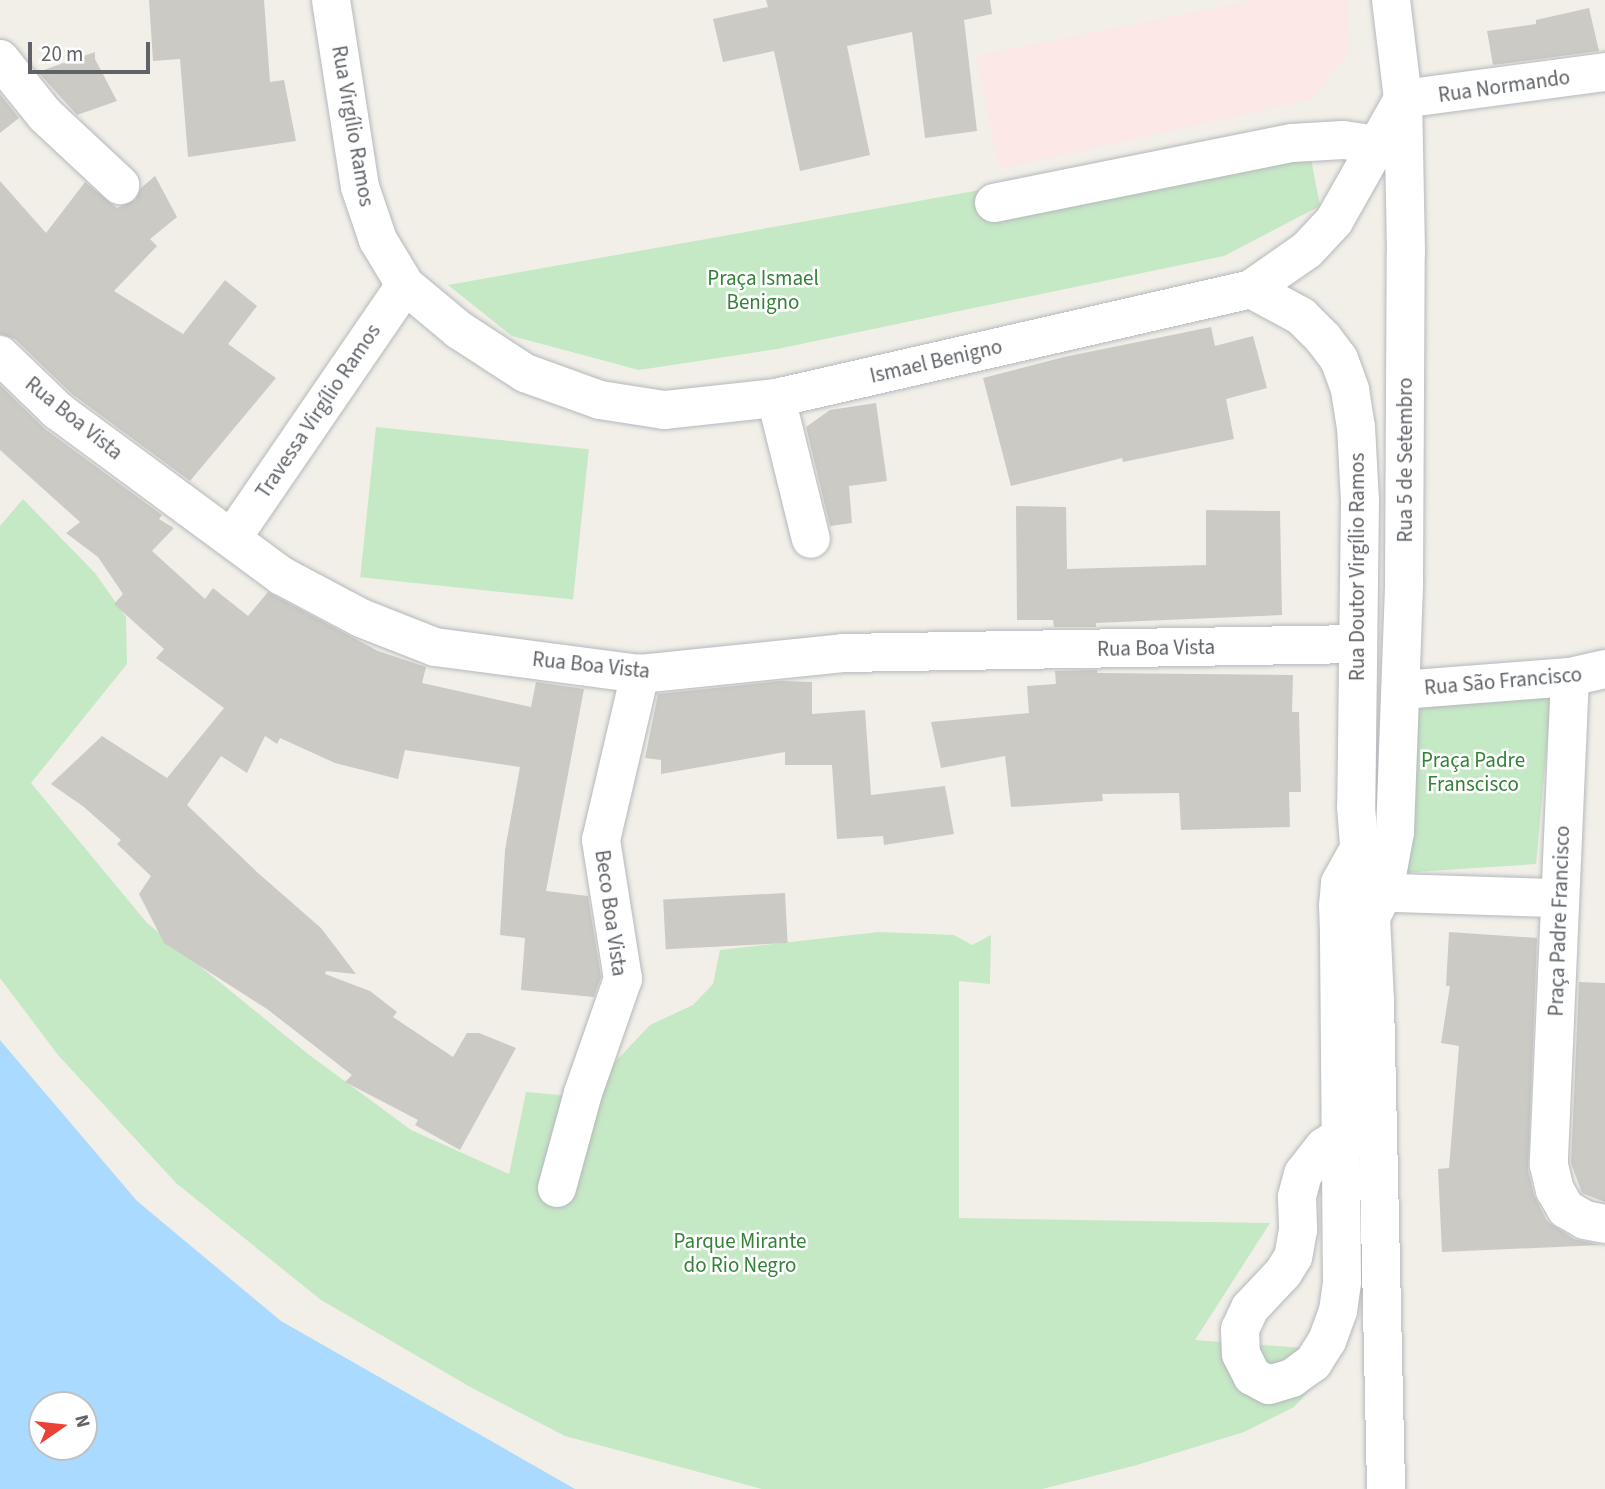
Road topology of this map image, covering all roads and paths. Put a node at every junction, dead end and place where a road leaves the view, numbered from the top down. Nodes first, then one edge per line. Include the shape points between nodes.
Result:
1 (331, 0) edge
2 (1391, 0) edge
3 (0, 59) edge
4 (1605, 72) edge
5 (1403, 99) junction
6 (1379, 145) junction
7 (120, 185) dead end
8 (994, 203) dead end
9 (405, 285) junction
10 (1251, 289) junction
11 (0, 355) edge
12 (776, 398) junction
13 (232, 538) junction
14 (811, 539) dead end
15 (1358, 644) junction
16 (1588, 673) edge
17 (640, 674) junction
18 (1401, 690) junction
19 (1360, 848) junction
20 (1560, 898) junction
21 (1373, 900) junction
22 (1341, 1136) junction
23 (557, 1188) dead end
24 (1605, 1224) edge
25 (1386, 1489) edge

1 - 9 street, Rua Virgílio Ramos via 360,187 378,240
2 - 5 street, Rua 5 de Setembro
3 - 7 street via 45,114
4 - 5 street, Rua Normando
5 - 6 street, Ismael Benigno
5 - 18 street, Rua 5 de Setembro via 1406,266
6 - 8 street via 1343,140 1292,143
6 - 10 street, Ismael Benigno via 1334,221 1307,250
9 - 12 street, Ismael Benigno via 458,330 525,373 600,400 664,411
9 - 13 street, Travessa Virgílio Ramos
10 - 12 street, Ismael Benigno
10 - 15 street, Rua Doutor Virgílio Ramos via 1301,316 1323,338 1339,359 1350,390 1360,500
11 - 13 street, Rua Boa Vista via 58,411
12 - 14 street
13 - 17 street, Rua Boa Vista via 293,582 361,618 435,647
15 - 17 street, Rua Boa Vista via 843,653
15 - 19 street, Rua Doutor Virgílio Ramos
16 - 18 street, Rua São Francisco
16 - 20 street, Praça Padre Francisco
17 - 23 street, Beco Boa Vista via 601,841 623,979 583,1093
18 - 21 street, Rua 5 de Setembro via 1395,832
19 - 21 street, Rua Doutor Virgílio Ramos
19 - 22 street via 1340,883 1338,906
20 - 21 street
20 - 24 street, Praça Padre Francisco via 1549,1165 1566,1209
21 - 25 street, Rua 5 de Setembro
22 - 22 street via 1342,1282 1338,1311 1313,1363 1292,1378 1269,1385 1252,1376 1241,1354 1240,1329 1250,1308 1293,1257 1303,1174 1324,1147

